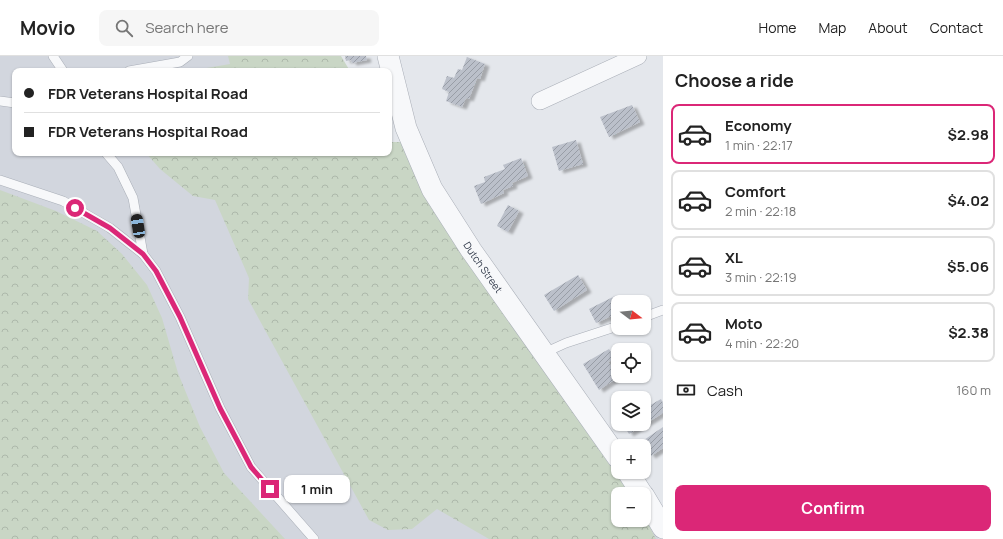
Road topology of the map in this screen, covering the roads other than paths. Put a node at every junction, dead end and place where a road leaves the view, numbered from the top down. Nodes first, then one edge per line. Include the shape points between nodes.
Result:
1 (53, 56) edge
2 (188, 56) edge
3 (388, 56) edge
4 (638, 56) edge
5 (61, 68) edge
6 (146, 68) edge
7 (391, 68) edge
8 (392, 72) edge
9 (0, 101) edge
10 (540, 101) dead end
11 (12, 103) edge
12 (109, 156) edge
13 (0, 180) edge
14 (143, 254) junction
15 (663, 310) edge
16 (651, 314) edge
17 (611, 328) edge
18 (544, 353) junction
19 (611, 448) edge
20 (651, 508) edge
21 (663, 528) edge
22 (314, 539) edge

1 - 5 lane
2 - 6 lane via 180,62
3 - 7 street, Dutch Street
4 - 10 street
8 - 18 street, Dutch Street via 406,128 432,189 471,250
9 - 11 lane
12 - 14 lane via 118,167 134,198
13 - 14 lane via 63,201 110,228
14 - 22 lane via 156,271 180,317 220,408 251,467
15 - 16 lane
17 - 18 lane
18 - 19 street, Dutch Street
20 - 21 street

